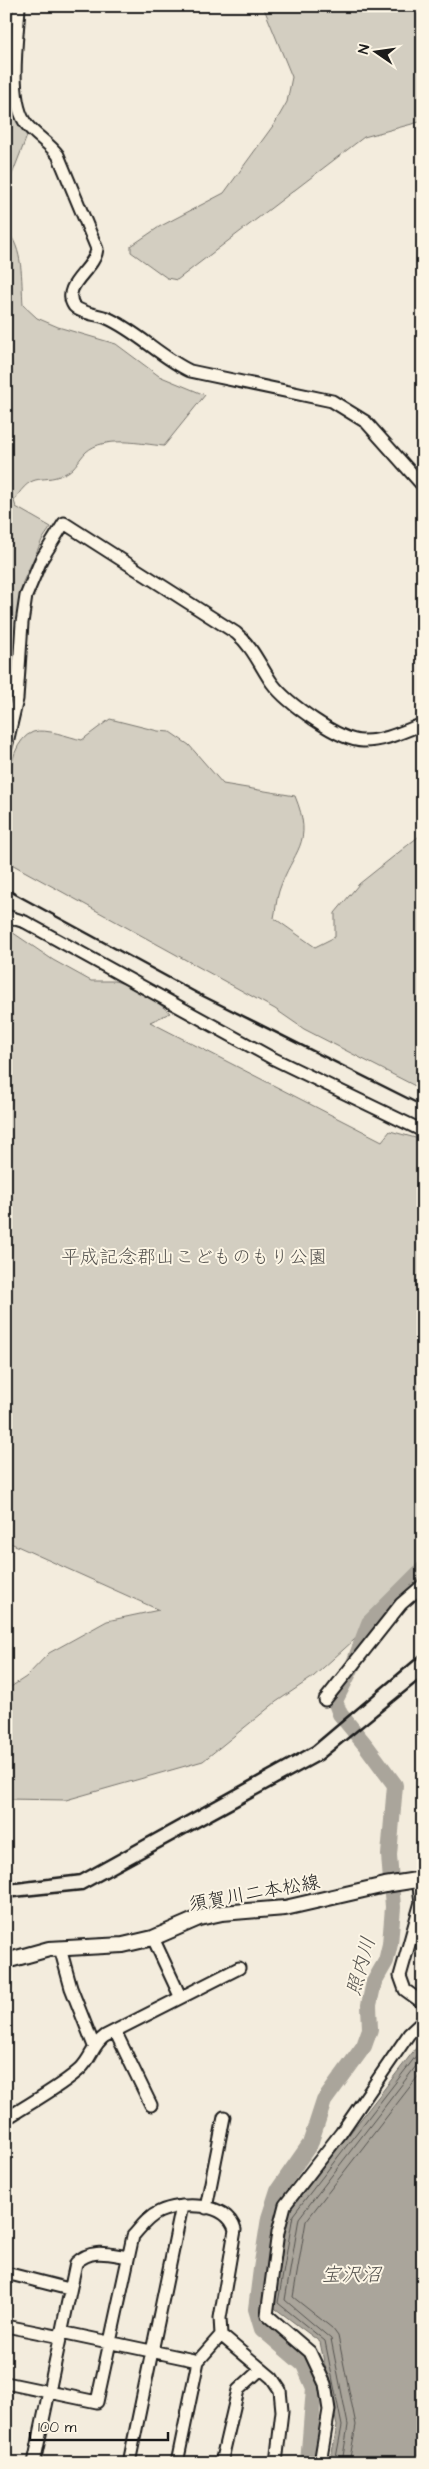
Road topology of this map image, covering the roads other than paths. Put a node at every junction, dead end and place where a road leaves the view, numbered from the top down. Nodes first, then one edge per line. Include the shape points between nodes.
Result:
1 (19, 6) edge
2 (423, 486) edge
3 (423, 724) edge
4 (6, 747) edge
5 (6, 916) edge
6 (423, 1131) edge
7 (423, 1585) edge
8 (325, 1700) dead end
9 (416, 1879) edge
10 (152, 1938) junction
11 (60, 1948) junction
12 (6, 1961) edge
13 (238, 1968) dead end
14 (180, 1996) junction
15 (423, 2003) edge
16 (423, 2021) edge
17 (114, 2031) junction
18 (94, 2046) junction
19 (151, 2105) dead end
20 (6, 2116) edge
21 (224, 2117) dead end
22 (182, 2206) junction
23 (206, 2208) junction
24 (128, 2257) junction
25 (6, 2273) edge
26 (69, 2288) junction
27 (6, 2326) edge
28 (61, 2335) junction
29 (221, 2335) junction
30 (109, 2342) junction
31 (152, 2351) junction
32 (198, 2361) junction
33 (261, 2369) junction
34 (6, 2383) edge
35 (50, 2392) junction
36 (34, 2463) edge
37 (129, 2463) edge
38 (177, 2463) edge
39 (221, 2463) edge
40 (276, 2463) edge
41 (320, 2463) edge

1 - 2 street via 18,105 27,125 58,154 98,249 90,267 72,286 70,292 74,306 117,323 190,371 332,401 376,432
3 - 4 street via 369,741 337,734 277,690 252,649 236,633 64,524 41,560 26,596 17,699
5 - 6 street via 24,922 272,1058
7 - 8 street via 401,1604
9 - 10 main road, 須賀川二本松線 via 285,1908 199,1918
9 - 15 street via 421,1902 400,1976 406,1990
10 - 11 main road, 須賀川二本松線 via 123,1945
10 - 14 street
11 - 12 main road, 須賀川二本松線
11 - 18 street via 71,1988
13 - 14 street
14 - 17 street
16 - 41 street via 409,2034 341,2133 285,2205 278,2232 267,2315 310,2352 325,2384 329,2410
17 - 18 street
17 - 19 street
18 - 20 street via 80,2069
21 - 23 street
22 - 23 street
22 - 24 street via 157,2213 144,2223 133,2236
22 - 31 street
23 - 29 street via 226,2216 235,2230 220,2318
24 - 26 street via 94,2253 81,2258 73,2271
24 - 30 street
25 - 26 street
26 - 28 street
27 - 28 street
28 - 30 street
28 - 35 street
29 - 32 street
29 - 33 street
30 - 31 street
30 - 35 street via 97,2402
31 - 32 street
31 - 37 street
32 - 38 street
33 - 39 street via 238,2390
33 - 40 street via 277,2385 282,2397
34 - 35 street
35 - 36 street

